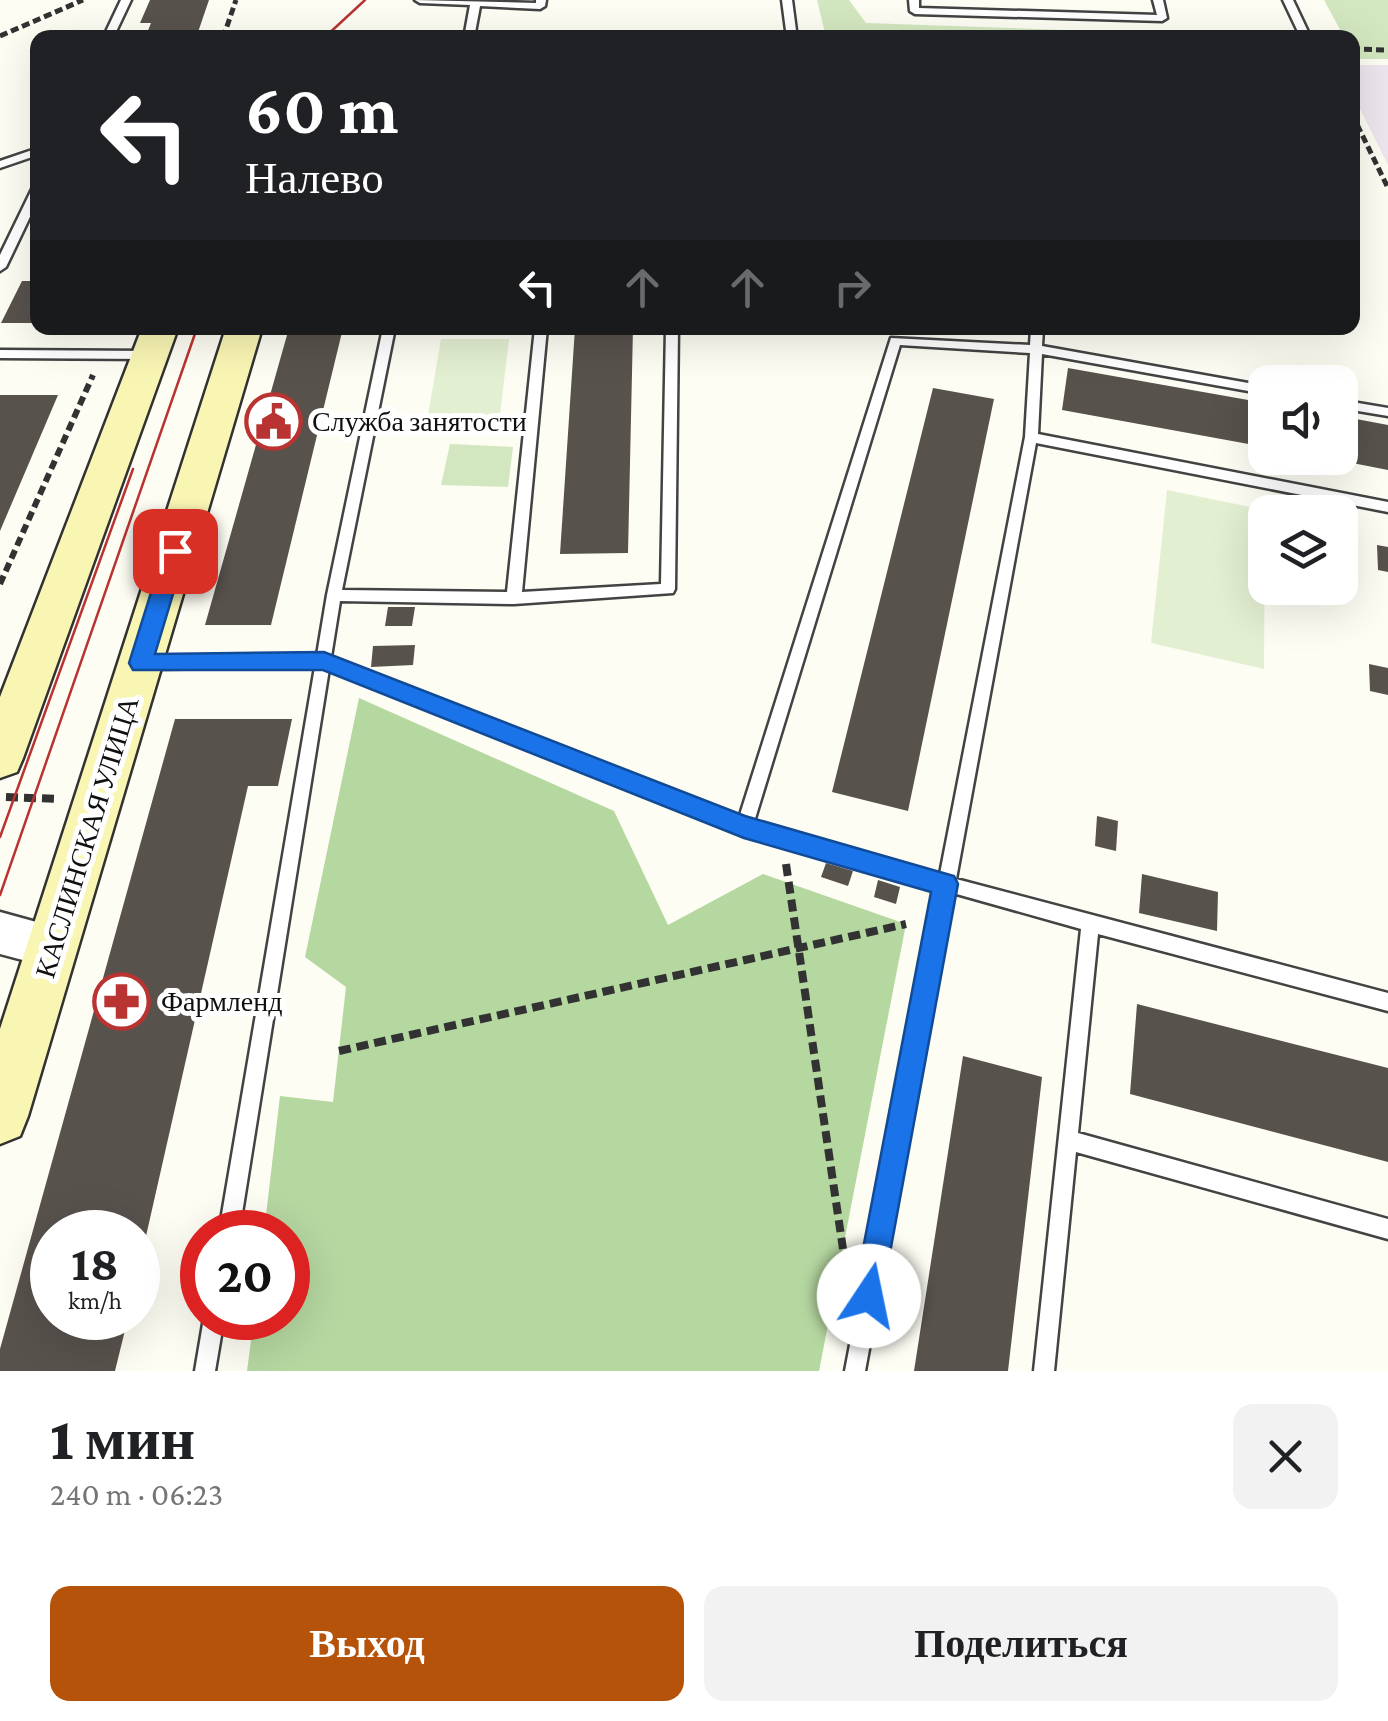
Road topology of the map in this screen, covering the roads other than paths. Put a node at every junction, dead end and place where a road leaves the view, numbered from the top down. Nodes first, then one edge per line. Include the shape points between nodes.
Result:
1 (126, 0) edge
2 (420, 0) edge
3 (541, 0) edge
4 (786, 0) edge
5 (914, 0) edge
6 (1158, 0) edge
7 (1288, 0) edge
8 (476, 1) edge
9 (112, 30) edge
10 (470, 30) edge
11 (791, 30) edge
12 (1302, 30) edge
13 (30, 154) edge
14 (0, 165) edge
15 (30, 204) edge
16 (0, 266) edge
17 (242, 335) edge
18 (388, 335) edge
19 (539, 335) edge
20 (672, 335) edge
21 (1036, 335) edge
22 (155, 341) edge
23 (1034, 349) junction
24 (0, 354) edge
25 (1248, 387) edge
26 (1358, 407) edge
27 (1388, 412) edge
28 (1030, 436) junction
29 (1388, 507) edge
30 (334, 595) junction
31 (514, 598) junction
32 (324, 661) junction
33 (140, 663) junction
34 (0, 758) edge
35 (744, 827) junction
36 (945, 884) junction
37 (1090, 924) junction
38 (0, 933) edge
39 (53, 946) junction
40 (1388, 1002) edge
41 (0, 1116) edge
42 (1068, 1140) junction
43 (233, 1210) edge
44 (1388, 1229) edge
45 (212, 1340) edge
46 (210, 1365) edge
47 (855, 1371) edge
48 (1044, 1371) edge

1 - 9 lane
2 - 8 lane
3 - 8 lane via 540,6
4 - 11 lane
5 - 6 lane via 915,11 1162,18
7 - 12 lane
8 - 10 lane
13 - 14 lane
15 - 16 lane
17 - 33 main road, КАСЛИНСКАЯ УЛИЦА
18 - 30 lane
19 - 31 lane
20 - 31 lane via 668,589
21 - 23 lane
22 - 24 lane via 102,354
22 - 34 main road
23 - 25 lane
23 - 28 lane
23 - 35 lane via 896,341
26 - 27 lane
28 - 29 lane
28 - 36 lane
30 - 31 lane
30 - 32 lane
32 - 33 lane
32 - 35 lane
32 - 43 lane
33 - 39 main road, КАСЛИНСКАЯ УЛИЦА
35 - 36 lane
36 - 37 lane
36 - 47 lane
37 - 40 lane
37 - 42 lane
38 - 39 street
39 - 41 main road, КАСЛИНСКАЯ УЛИЦА
42 - 44 lane
42 - 48 lane
45 - 46 lane

